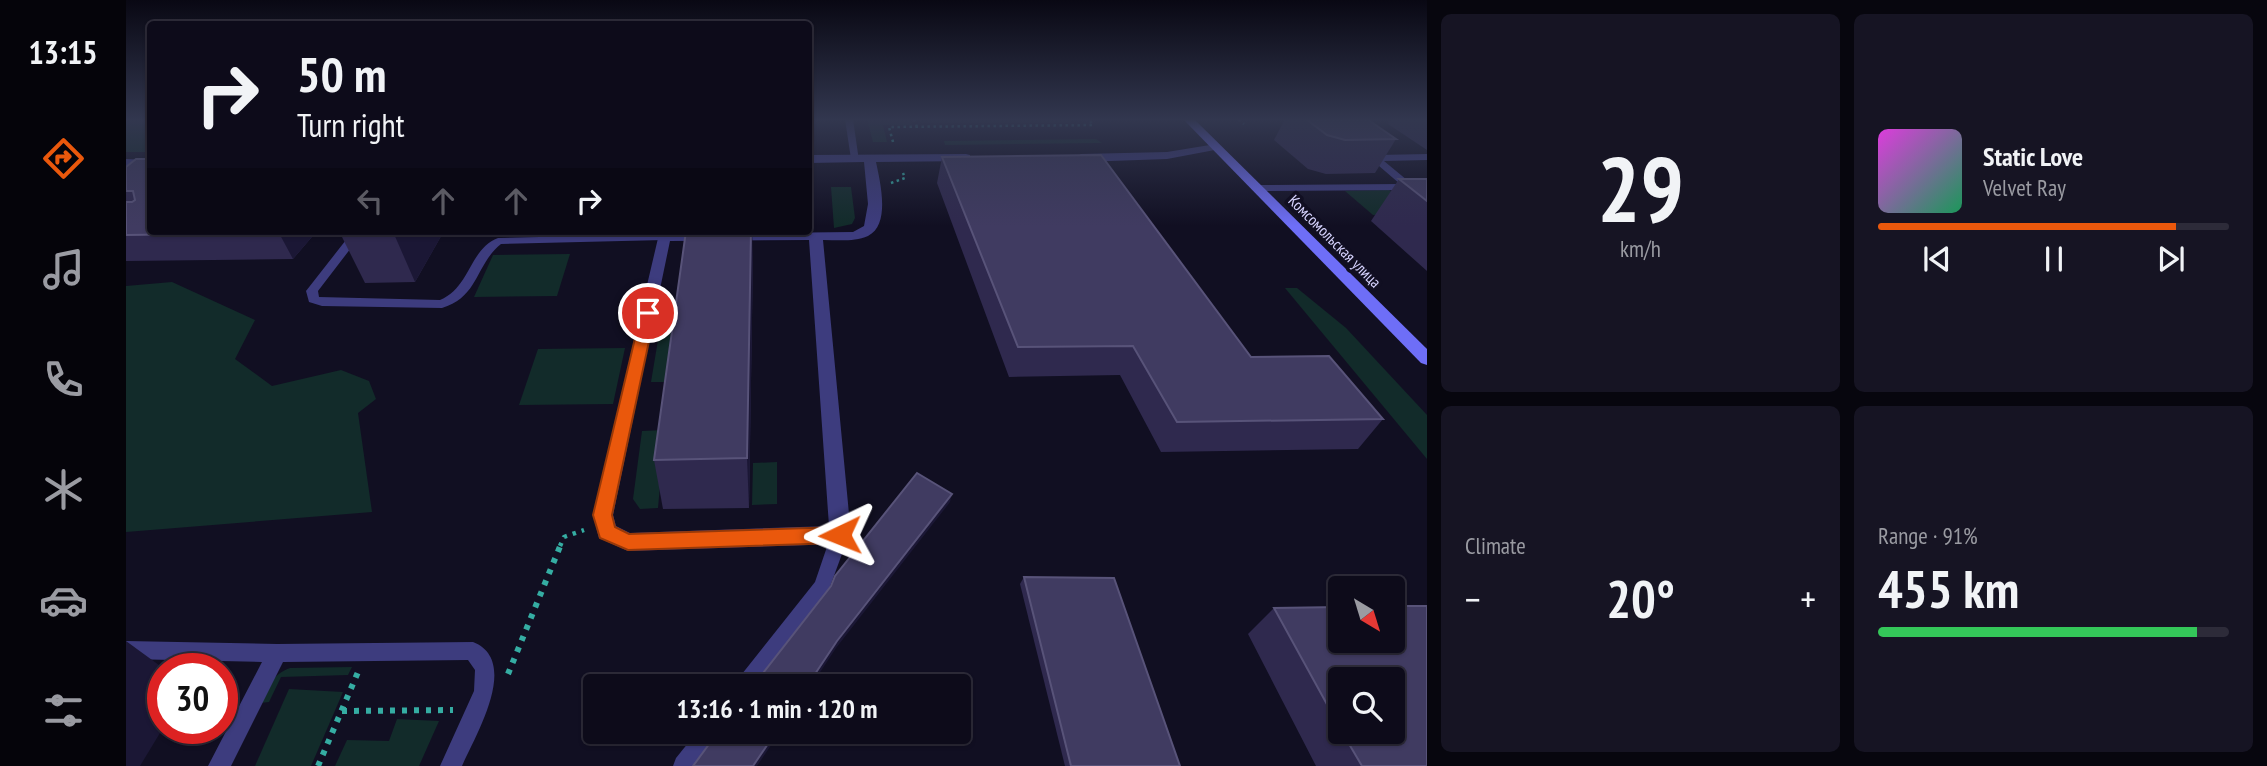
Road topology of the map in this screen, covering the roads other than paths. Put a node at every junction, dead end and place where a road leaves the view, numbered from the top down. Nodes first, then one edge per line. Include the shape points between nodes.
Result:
1 (861, 155) edge
2 (1193, 155) edge
3 (1224, 155) edge
4 (1372, 155) edge
5 (1427, 157) edge
6 (981, 158) edge
7 (1062, 158) edge
8 (1376, 158) junction
9 (812, 159) edge
10 (862, 159) junction
11 (126, 163) edge
12 (147, 163) edge
13 (1409, 187) junction
14 (1258, 188) junction
15 (1418, 194) edge
16 (356, 235) edge
17 (664, 237) junction
18 (816, 237) junction
19 (1427, 359) edge
20 (840, 535) junction
21 (126, 650) edge
22 (277, 653) junction
23 (754, 674) edge
24 (701, 744) edge
25 (219, 766) edge
26 (451, 766) edge
27 (684, 766) edge

1 - 10 lane
2 - 7 street
3 - 14 main road, Комсомольская улица
4 - 8 lane
5 - 8 lane
6 - 10 street
8 - 13 lane
9 - 10 street
10 - 18 street via 875,179 872,225 854,236
11 - 12 street
13 - 14 lane
13 - 15 lane
14 - 19 main road, Комсомольская улица
16 - 17 lane via 312,291 313,299 442,304 464,293 487,248 498,242
17 - 18 street
17 - 20 street via 603,515 607,532 628,542
18 - 20 street
20 - 23 lane via 822,586
21 - 22 lane
22 - 25 lane
22 - 26 lane via 473,651 485,667 484,692
24 - 27 lane

